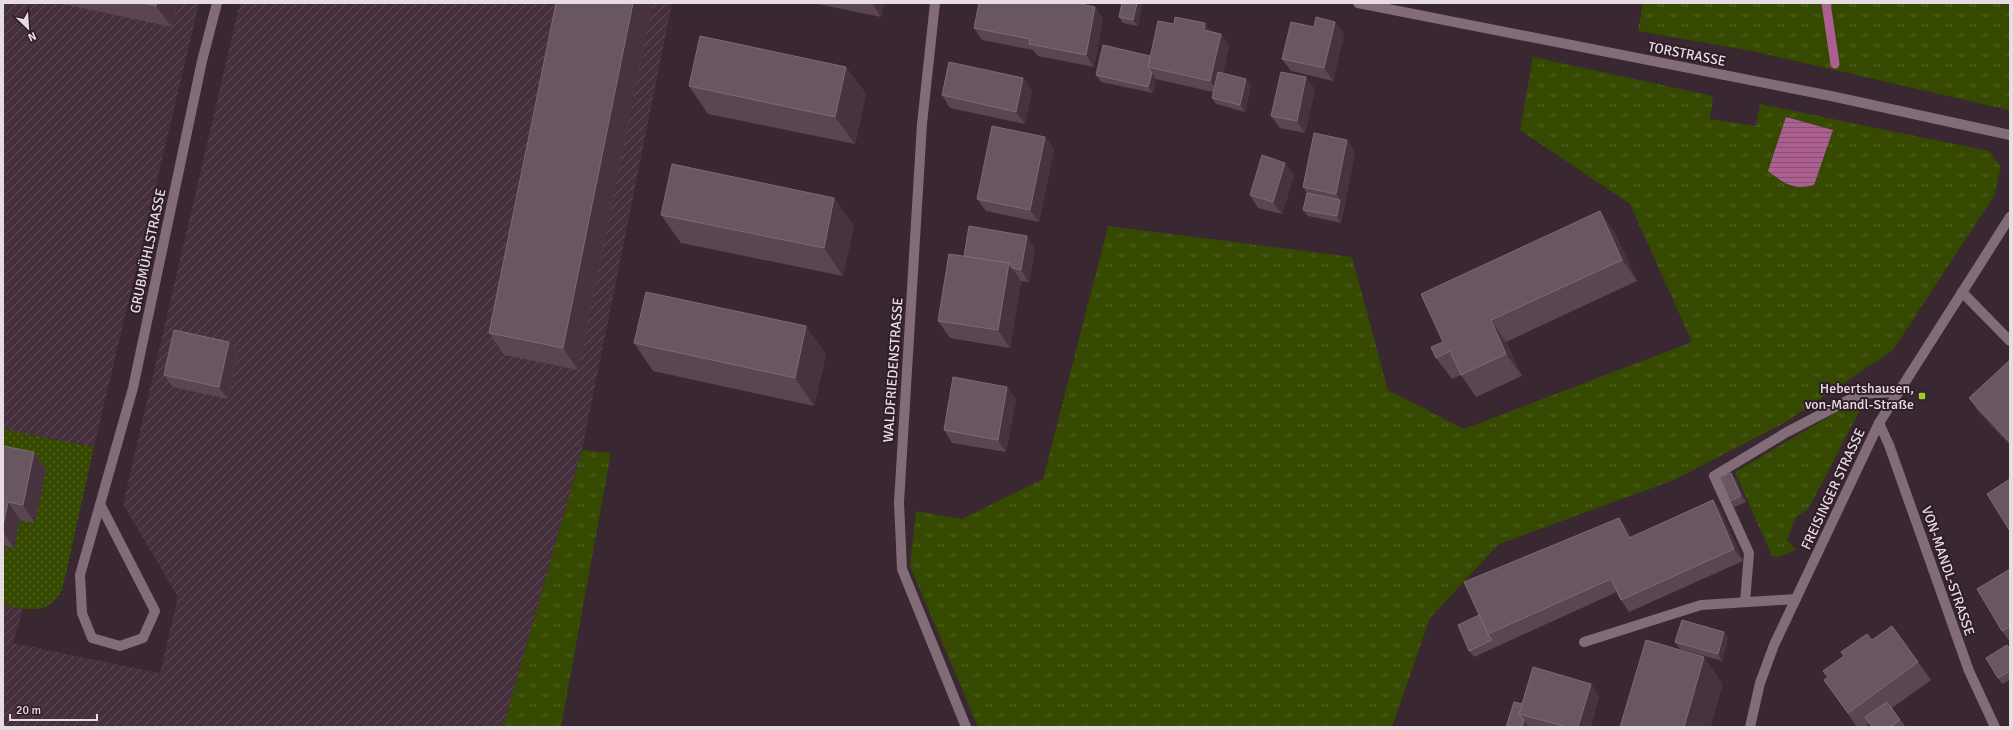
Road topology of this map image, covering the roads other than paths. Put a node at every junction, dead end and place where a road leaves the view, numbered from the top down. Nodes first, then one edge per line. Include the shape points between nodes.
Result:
1 (218, 3) edge
2 (935, 3) edge
3 (1358, 3) edge
4 (2010, 135) edge
5 (2010, 217) edge
6 (1962, 292) junction
7 (2010, 341) edge
8 (1899, 392) junction
9 (1879, 423) junction
10 (100, 504) junction
11 (1796, 599) junction
12 (1745, 602) junction
13 (1584, 642) dead end
14 (966, 727) edge
15 (1750, 727) edge
16 (1995, 727) edge

1 - 10 street, GRUBMÜHLSTRASSE via 202,61 133,388
2 - 14 street, WALDFRIEDENSTRASSE via 922,124 899,502 902,569
3 - 4 street, TORSTRASSE via 1823,95
5 - 6 street, FREISINGER STRASSE
6 - 7 street
6 - 8 street, FREISINGER STRASSE
8 - 9 street, FREISINGER STRASSE
8 - 12 street via 1860,394 1788,432 1714,476 1749,552
9 - 11 street, FREISINGER STRASSE
9 - 16 street, VON-MANDL-STRASSE via 1969,671
10 - 10 street, GRUBMÜHLSTRASSE via 80,575 82,613 92,638 120,646 144,638 156,611
11 - 12 street
11 - 15 street, FREISINGER STRASSE via 1774,645 1760,683
12 - 13 street via 1701,605

